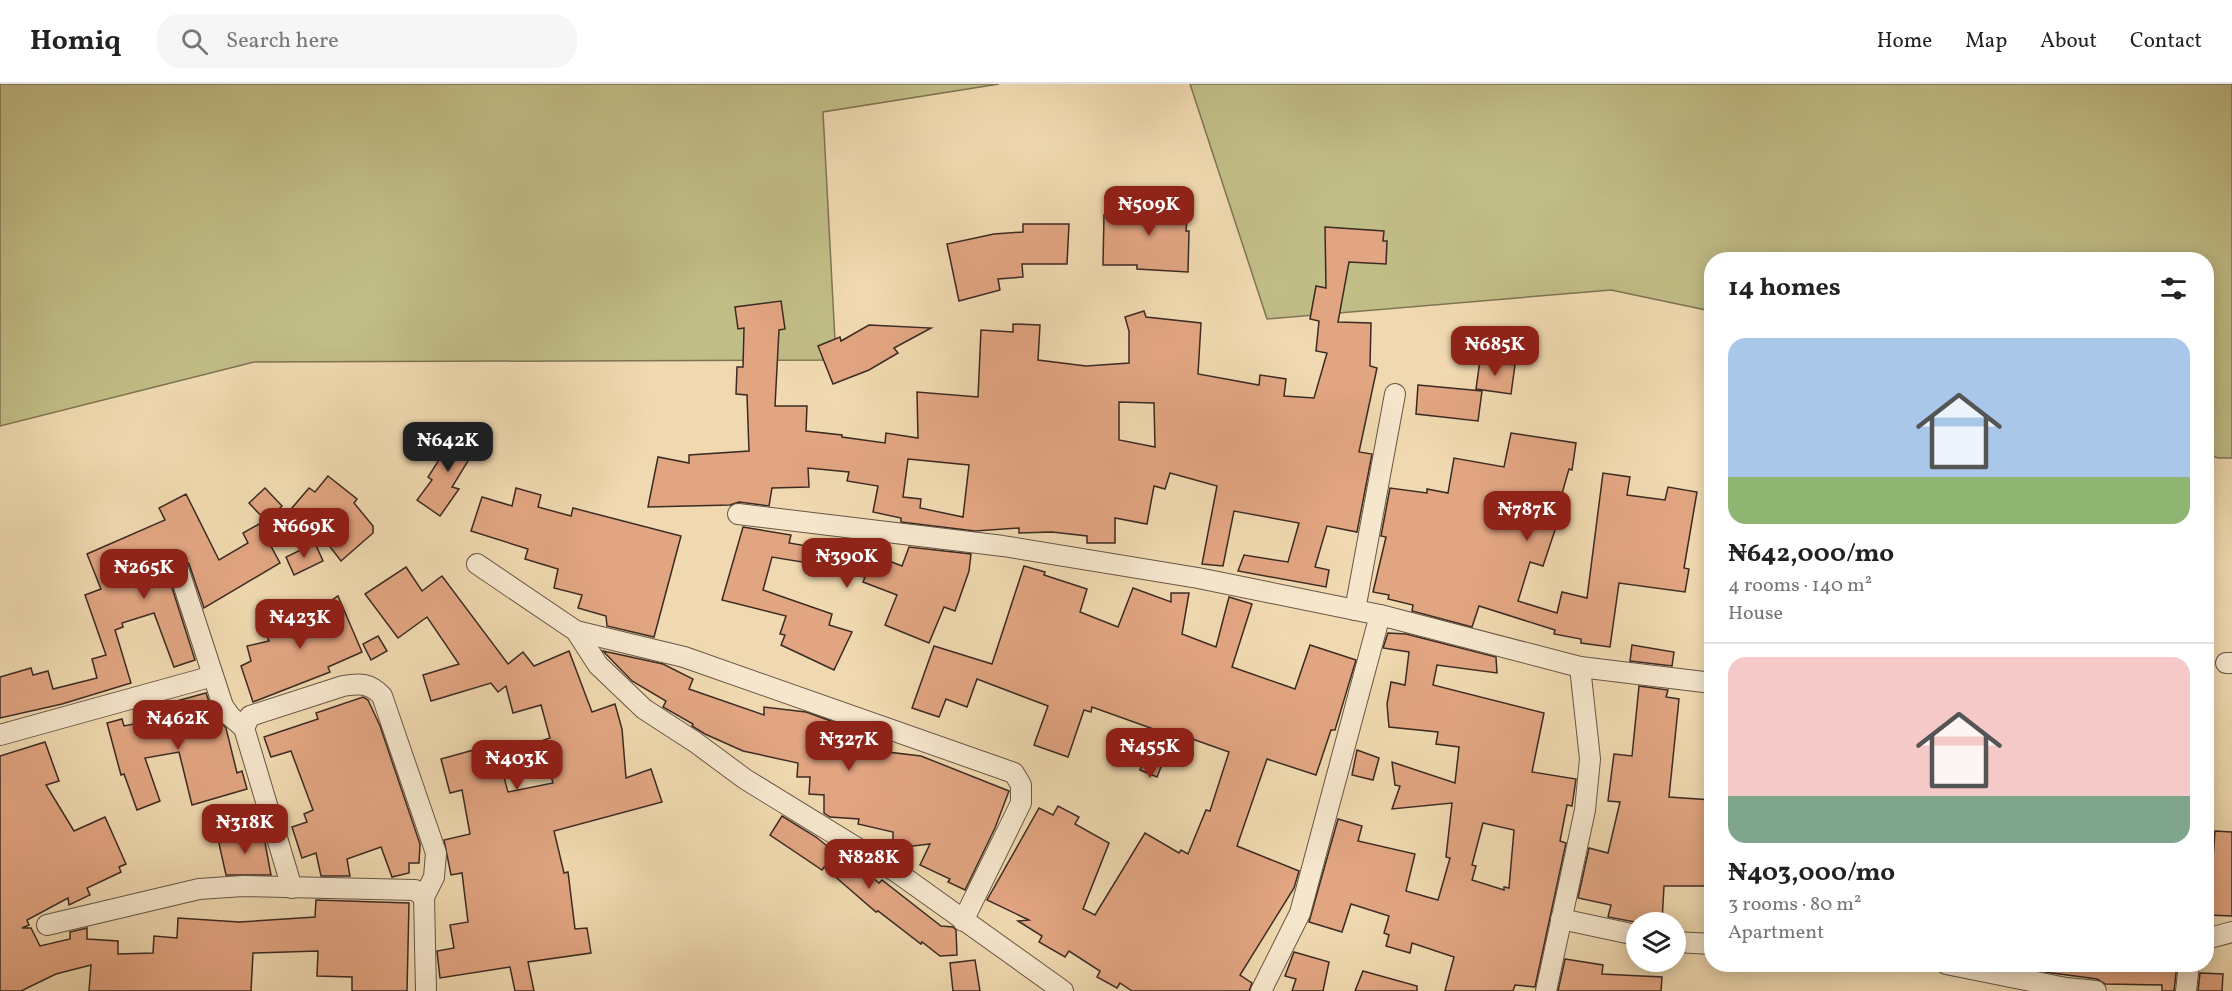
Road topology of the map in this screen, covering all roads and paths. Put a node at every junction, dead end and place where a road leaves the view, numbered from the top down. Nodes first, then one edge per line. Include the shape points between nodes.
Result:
1 (1395, 394) dead end
2 (738, 514) dead end
3 (477, 564) dead end
4 (178, 568) dead end
5 (1355, 610) junction
6 (1380, 615) junction
7 (576, 631) junction
8 (1580, 667) junction
9 (213, 676) junction
10 (1704, 682) edge
11 (244, 728) junction
12 (0, 735) edge
13 (292, 888) junction
14 (424, 897) junction
15 (1561, 920) junction
16 (963, 921) junction
17 (47, 925) dead end
18 (1626, 933) edge
19 (2232, 933) edge
20 (2214, 937) edge
21 (1686, 943) edge
22 (1704, 944) edge
23 (1990, 972) edge
24 (2188, 972) edge
25 (426, 991) edge
26 (1063, 991) edge
27 (1261, 991) edge
28 (1546, 991) edge
29 (2096, 991) edge
30 (2186, 991) edge

1 - 5 street
2 - 5 street via 1003,546 1198,578
3 - 7 street
4 - 9 street
5 - 6 street
6 - 8 street
6 - 27 street via 1300,913
7 - 16 street via 598,664 644,709 745,779 898,873
7 - 16 street via 684,657 1014,773 1021,785 1021,803
8 - 10 street
8 - 15 street via 1590,759 1585,810
9 - 11 street via 223,706
9 - 12 street
11 - 13 street
11 - 14 street via 250,716 358,683 374,686 382,696 436,853 434,877
13 - 14 street via 415,890
13 - 17 street via 199,889
14 - 25 street
15 - 18 street
15 - 28 street
16 - 26 street
19 - 20 street
21 - 22 street
23 - 29 street
24 - 30 street

